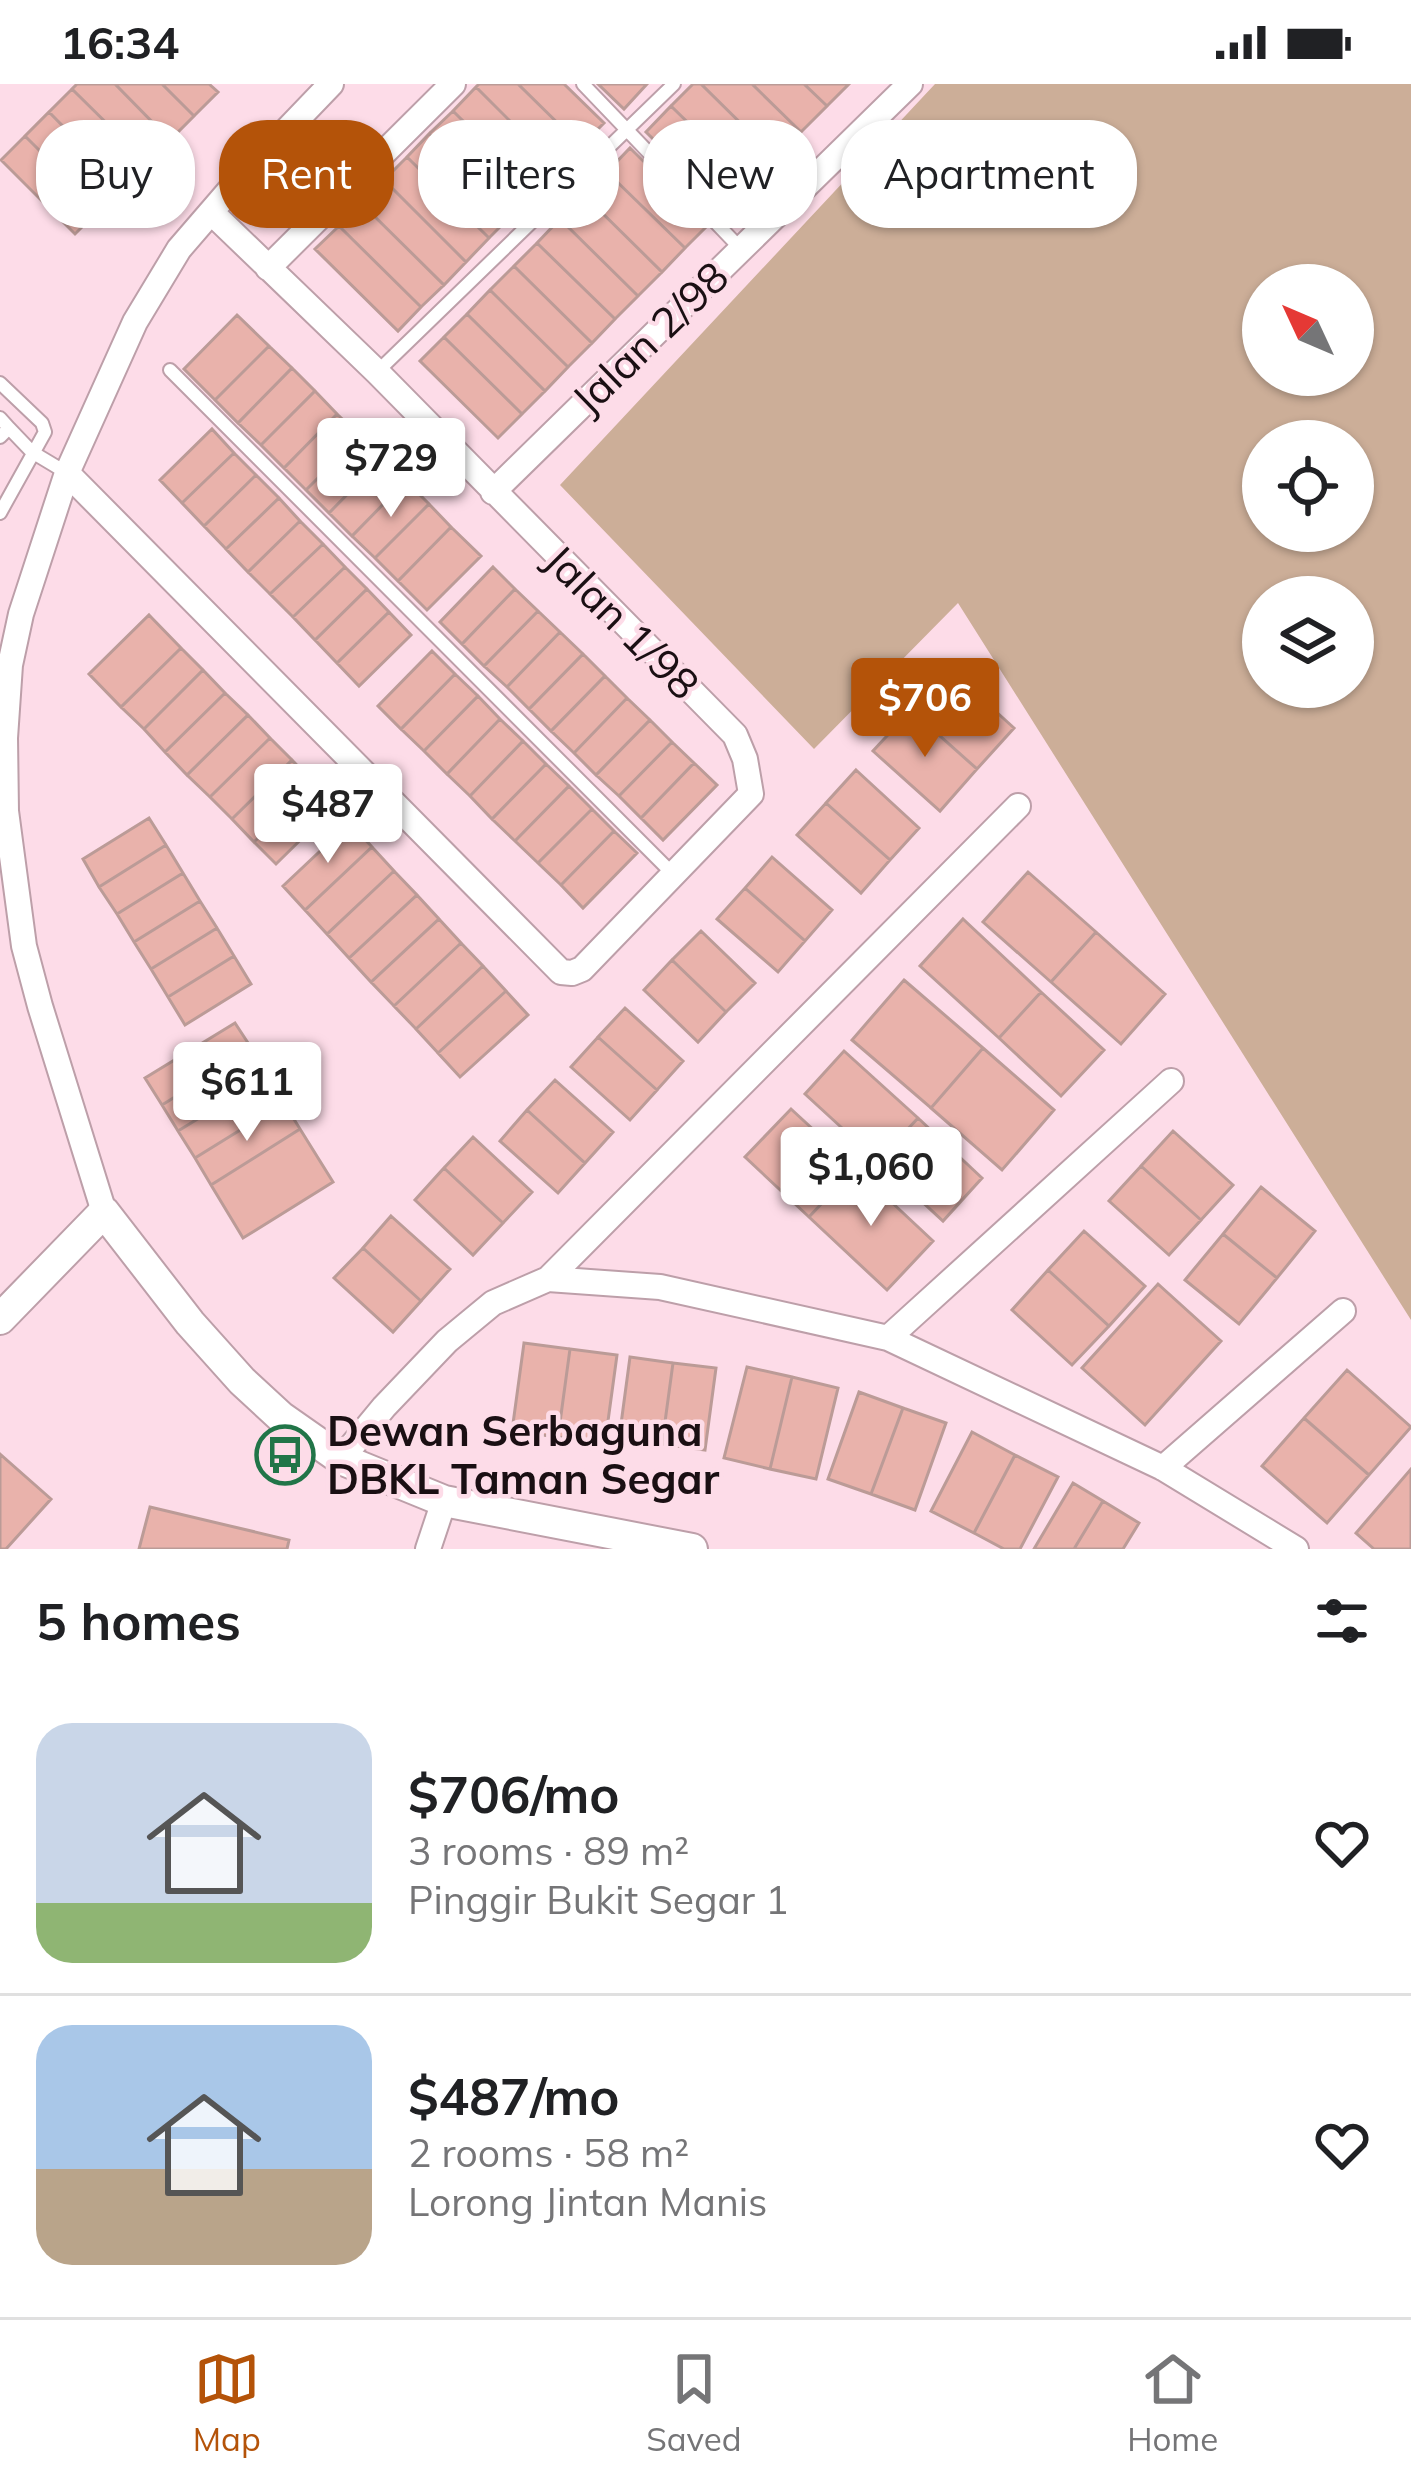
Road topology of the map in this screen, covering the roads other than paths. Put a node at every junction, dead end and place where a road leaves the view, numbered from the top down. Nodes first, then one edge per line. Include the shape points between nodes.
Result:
1 (331, 84) edge
2 (453, 84) edge
3 (583, 84) edge
4 (674, 84) edge
5 (910, 84) edge
6 (627, 129) junction
7 (211, 212) junction
8 (741, 249) junction
9 (268, 268) junction
10 (170, 370) dead end
11 (377, 372) junction
12 (0, 383) edge
13 (3, 428) edge
14 (32, 452) junction
15 (67, 473) junction
16 (493, 492) junction
17 (0, 513) edge
18 (1018, 806) dead end
19 (673, 874) junction
20 (1172, 1081) dead end
21 (104, 1212) junction
22 (548, 1279) junction
23 (1343, 1311) dead end
24 (0, 1319) edge
25 (888, 1338) junction
26 (341, 1459) junction
27 (1163, 1468) junction
28 (444, 1502) junction
29 (428, 1549) edge
30 (692, 1549) edge
31 (1296, 1549) edge

1 - 7 street
2 - 9 street
3 - 6 lane
4 - 6 lane
5 - 8 street, Jalan 2/98
6 - 8 lane
6 - 11 lane
7 - 9 street, Jalan 1/98
7 - 15 street via 135,322
8 - 16 street, Jalan 2/98
9 - 11 street, Jalan 1/98
10 - 19 lane
11 - 16 street, Jalan 1/98
12 - 14 lane via 42,423
13 - 14 lane
14 - 15 lane
14 - 17 lane
15 - 19 street, Jalan 1/98 via 561,972 582,969
15 - 21 street via 10,665 6,811 24,946
16 - 19 street, Jalan 1/98 via 735,736 751,794
18 - 22 street
20 - 25 street
21 - 24 street
21 - 26 street via 242,1382
22 - 25 street via 660,1287
22 - 26 street via 493,1303 447,1341
23 - 27 street
25 - 27 street
26 - 28 street
27 - 31 street
28 - 29 street
28 - 30 street

